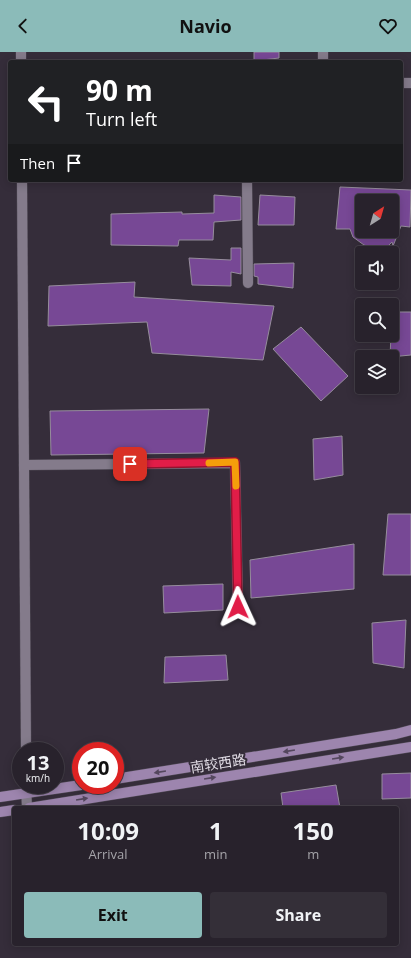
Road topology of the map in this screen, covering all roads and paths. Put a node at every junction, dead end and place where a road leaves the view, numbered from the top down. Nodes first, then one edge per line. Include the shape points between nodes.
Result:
1 (22, 182) edge
2 (247, 182) edge
3 (248, 283) dead end
4 (24, 466) junction
5 (238, 607) dead end
6 (411, 730) edge
7 (26, 742) edge
8 (411, 747) edge
9 (124, 778) edge
10 (12, 793) edge
11 (27, 794) edge
12 (0, 797) edge
13 (28, 806) edge
14 (41, 806) edge
15 (12, 810) edge
16 (0, 812) edge

1 - 4 street
2 - 3 street
4 - 5 street via 235,462
4 - 7 street
6 -> 9 main road, 南较西路
14 -> 8 main road, 南较西路
10 - 12 main road
11 - 13 street
15 - 16 main road

